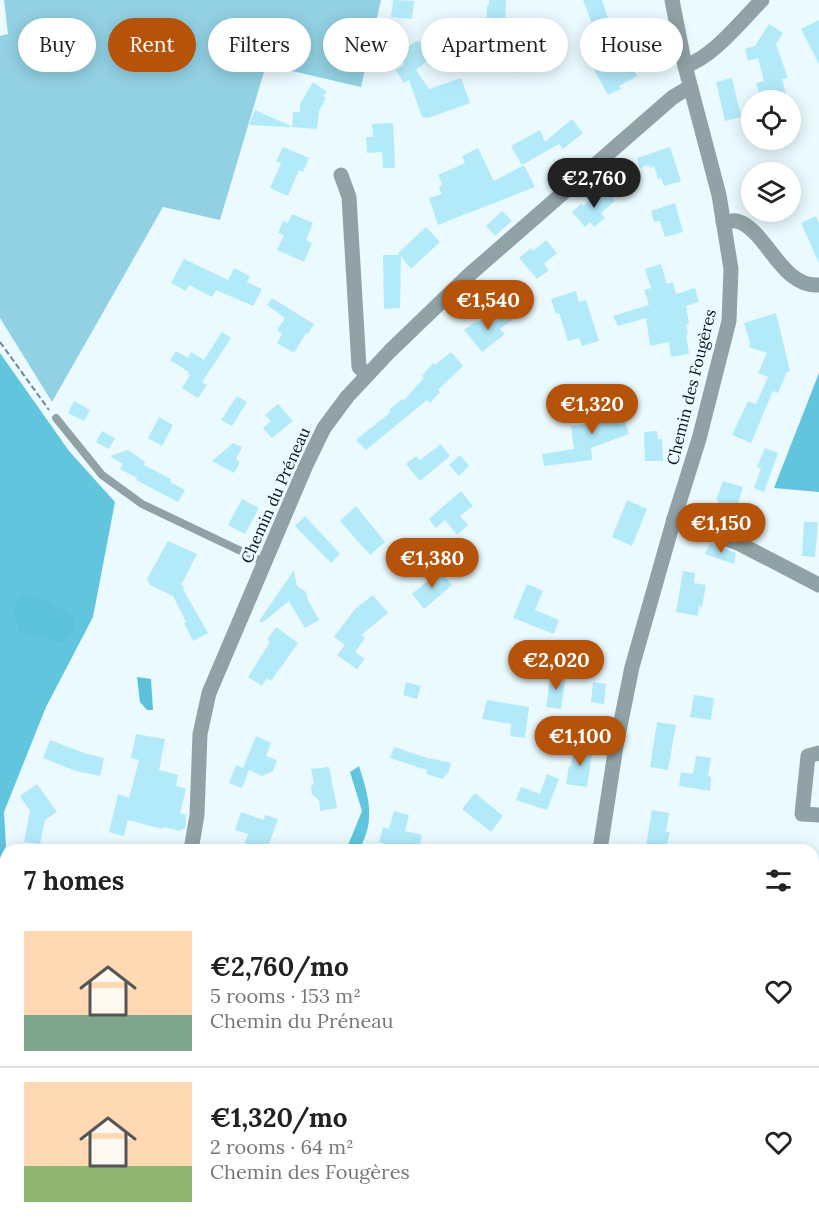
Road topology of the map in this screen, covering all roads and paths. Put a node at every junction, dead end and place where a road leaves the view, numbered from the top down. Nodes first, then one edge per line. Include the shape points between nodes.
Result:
1 (672, 0) edge
2 (762, 0) edge
3 (685, 66) junction
4 (690, 87) junction
5 (341, 175) dead end
6 (723, 222) junction
7 (819, 285) edge
8 (0, 342) edge
9 (367, 375) junction
10 (56, 418) joint
11 (674, 519) junction
12 (264, 562) junction
13 (819, 585) edge
14 (819, 753) edge
15 (819, 815) edge
16 (192, 844) edge
17 (601, 844) edge

1 - 3 street, Chemin des Fougères
2 - 3 street via 709,53
3 - 4 street, Chemin des Fougères
4 - 6 street, Chemin des Fougères
4 - 9 street, Chemin du Préneau via 673,97 469,275
5 - 9 street via 349,196 359,367
6 - 7 street via 736,221 748,227 789,273 801,282
6 - 11 street, Chemin des Fougères via 731,268 729,321
8 - 10 path
9 - 12 street, Chemin du Préneau via 324,429
10 - 12 lane via 102,476 142,504
11 - 13 street via 740,544
11 - 17 street, Chemin des Fougères via 632,667
12 - 16 street, Chemin du Préneau via 209,693 200,734
14 - 15 street via 808,756 802,814

